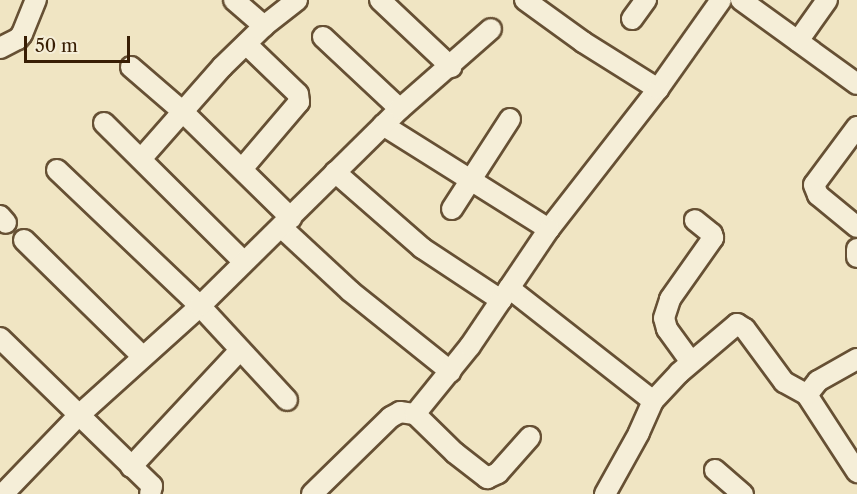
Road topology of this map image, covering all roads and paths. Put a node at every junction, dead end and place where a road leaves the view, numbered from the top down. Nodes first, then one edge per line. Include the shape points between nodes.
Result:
1 (36, 0) edge
2 (234, 0) edge
3 (297, 0) edge
4 (380, 0) edge
5 (525, 0) edge
6 (646, 0) edge
7 (721, 0) edge
8 (741, 0) edge
9 (827, 0) edge
10 (632, 20) dead end
11 (264, 26) junction
12 (491, 29) dead end
13 (323, 37) dead end
14 (798, 41) junction
15 (246, 44) junction
16 (0, 48) edge
17 (131, 67) dead end
18 (451, 67) junction
19 (857, 84) edge
20 (658, 89) junction
21 (400, 109) junction
22 (182, 111) junction
23 (510, 120) dead end
24 (104, 123) dead end
25 (383, 125) junction
26 (857, 127) edge
27 (141, 159) junction
28 (242, 169) junction
29 (57, 170) dead end
30 (336, 172) junction
31 (471, 181) junction
32 (452, 209) dead end
33 (695, 220) dead end
34 (286, 222) junction
35 (857, 227) edge
36 (549, 230) junction
37 (24, 240) dead end
38 (857, 249) edge
39 (857, 257) edge
40 (244, 262) junction
41 (505, 294) junction
42 (200, 306) junction
43 (0, 338) edge
44 (240, 350) junction
45 (142, 356) junction
46 (857, 359) edge
47 (691, 363) junction
48 (451, 372) junction
49 (807, 395) junction
50 (287, 400) dead end
51 (653, 401) junction
52 (415, 414) junction
53 (78, 416) junction
54 (530, 437) dead end
55 (131, 467) junction
56 (715, 470) dead end
57 (857, 472) edge
58 (320, 492) edge
59 (2, 493) edge
60 (150, 494) edge
61 (605, 494) edge
62 (743, 494) edge

1 - 16 street via 22,34
2 - 11 street
3 - 11 street
4 - 18 street
5 - 20 street
6 - 10 street
7 - 20 street
8 - 14 street
9 - 14 street
11 - 15 street
12 - 18 street
13 - 21 street
14 - 19 street
15 - 22 street
15 - 28 street via 298,94 299,102
17 - 22 street
18 - 21 street
20 - 36 street
21 - 25 street
22 - 27 street
22 - 28 street
23 - 31 street
24 - 27 street
25 - 30 street
25 - 31 street
26 - 35 street via 814,185 818,195
27 - 40 street
28 - 34 street
29 - 42 street
30 - 34 street
30 - 41 street via 422,248
31 - 32 street
31 - 36 street
33 - 47 street via 713,238 670,299 664,318 667,329
34 - 40 street
34 - 48 street via 350,291
36 - 41 street
37 - 45 street
38 - 39 street
40 - 42 street
41 - 48 street
41 - 51 street
42 - 44 street
42 - 45 street
43 - 53 street
44 - 50 street
44 - 55 street
45 - 53 street
46 - 49 street via 818,381
47 - 49 street via 730,328 740,325 784,382
47 - 51 street
48 - 52 street
49 - 57 street
51 - 61 street
52 - 54 street via 487,478 498,473
52 - 58 street via 400,411 391,417
53 - 55 street
53 - 59 street
55 - 60 street via 152,486
56 - 62 street

